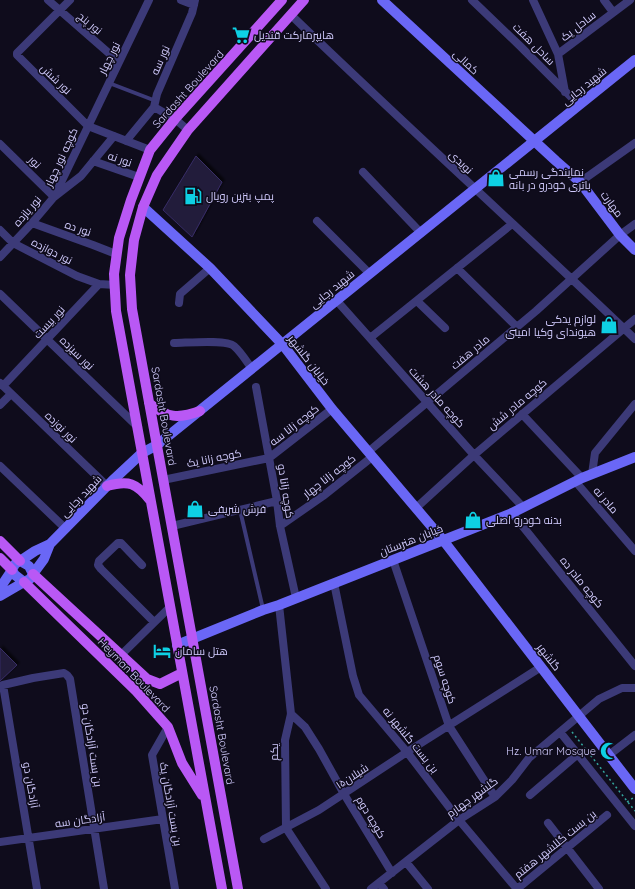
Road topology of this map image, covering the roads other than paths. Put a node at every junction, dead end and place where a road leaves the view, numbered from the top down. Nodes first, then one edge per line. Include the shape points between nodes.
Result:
1 (48, 0) edge
2 (70, 0) edge
3 (149, 0) edge
4 (181, 0) edge
5 (282, 0) edge
6 (304, 0) edge
7 (382, 0) edge
8 (472, 0) edge
9 (533, 0) edge
10 (604, 0) edge
11 (630, 0) edge
12 (194, 3) edge
13 (60, 11) junction
14 (614, 12) junction
15 (291, 15) junction
16 (558, 54) junction
17 (635, 60) edge
18 (119, 62) junction
19 (109, 82) junction
20 (565, 92) junction
21 (155, 104) junction
22 (579, 105) junction
23 (175, 119) junction
24 (88, 126) junction
25 (188, 130) junction
26 (114, 136) junction
27 (126, 141) junction
28 (534, 141) junction
29 (635, 143) edge
30 (0, 144) edge
31 (150, 150) junction
32 (93, 161) junction
33 (363, 172) dead end
34 (139, 178) junction
35 (580, 182) junction
36 (475, 190) junction
37 (54, 197) junction
38 (143, 207) junction
39 (317, 221) dead end
40 (32, 223) junction
41 (512, 224) junction
42 (635, 224) edge
43 (0, 230) edge
44 (421, 233) junction
45 (620, 235) junction
46 (13, 243) junction
47 (635, 250) edge
48 (116, 254) junction
49 (0, 257) edge
50 (210, 268) junction
51 (457, 268) junction
52 (370, 274) junction
53 (572, 278) junction
54 (99, 284) junction
55 (115, 285) junction
56 (0, 294) edge
57 (337, 301) junction
58 (417, 301) junction
59 (179, 303) dead end
60 (635, 318) edge
61 (517, 327) junction
62 (445, 328) dead end
63 (623, 328) junction
64 (370, 338) junction
65 (635, 339) edge
66 (48, 340) junction
67 (174, 343) dead end
68 (283, 345) junction
69 (252, 369) junction
70 (2, 385) edge
71 (256, 387) dead end
72 (11, 394) junction
73 (427, 402) junction
74 (150, 403) junction
75 (635, 404) edge
76 (0, 405) edge
77 (332, 409) junction
78 (200, 411) junction
79 (522, 414) junction
80 (138, 428) junction
81 (157, 446) junction
82 (142, 453) junction
83 (370, 455) junction
84 (474, 455) junction
85 (635, 457) edge
86 (270, 458) junction
87 (0, 466) edge
88 (592, 474) junction
89 (163, 480) junction
90 (579, 480) junction
91 (107, 486) junction
92 (151, 501) junction
93 (277, 501) junction
94 (523, 507) junction
95 (416, 508) junction
96 (240, 510) junction
97 (512, 513) junction
98 (172, 526) junction
99 (280, 526) junction
100 (66, 529) junction
101 (443, 540) junction
102 (0, 541) edge
103 (50, 544) junction
104 (635, 551) edge
105 (0, 558) edge
106 (393, 560) junction
107 (20, 561) junction
108 (142, 565) dead end
109 (12, 570) junction
110 (34, 574) junction
111 (24, 582) junction
112 (334, 583) junction
113 (0, 588) edge
114 (0, 596) edge
115 (296, 598) junction
116 (279, 605) junction
117 (170, 607) junction
118 (263, 610) junction
119 (154, 622) junction
120 (192, 639) junction
121 (177, 645) junction
122 (121, 655) junction
123 (635, 666) edge
124 (541, 667) junction
125 (182, 673) junction
126 (2, 686) edge
127 (635, 688) edge
128 (291, 714) junction
129 (579, 715) junction
130 (449, 726) junction
131 (168, 727) junction
132 (560, 732) junction
133 (635, 735) edge
134 (407, 752) junction
135 (578, 754) junction
136 (612, 758) junction
137 (635, 789) edge
138 (344, 794) junction
139 (530, 795) dead end
140 (495, 797) junction
141 (205, 800) junction
142 (607, 815) dead end
143 (163, 819) junction
144 (459, 820) junction
145 (548, 823) dead end
146 (635, 826) edge
147 (286, 828) junction
148 (94, 829) junction
149 (29, 838) junction
150 (264, 839) dead end
151 (0, 842) edge
152 (567, 849) junction
153 (406, 862) junction
154 (392, 873) junction
155 (382, 886) edge
156 (37, 889) edge
157 (104, 889) edge
158 (175, 889) edge
159 (222, 889) edge
160 (238, 889) edge
161 (326, 889) edge
162 (371, 889) edge
163 (428, 889) edge
164 (517, 889) edge
165 (599, 889) edge

1 - 13 street, نور پنج
2 - 13 street, نور شش
3 - 18 street, نور چهار
4 - 12 street
5 - 23 main road, Sardasht Boulevard
6 - 15 main road, Sardasht Boulevard
7 - 28 main road, کمالی
8 - 20 street, ساحل هفت
9 - 16 street
10 - 14 street
11 - 14 street, ساحل یک
12 - 21 street, نور سه
13 - 18 street, نور پنج
13 - 24 street, نور شش via 17,55
14 - 16 street, ساحل یک
15 - 25 main road, Sardasht Boulevard
15 - 36 street, نویدی
16 - 20 street
17 - 22 main road, شهید رجایی
18 - 19 street, نور چهار
19 - 21 lane
19 - 24 street, نور چهار
20 - 22 street, ساحل هفت
21 - 23 street
21 - 27 street
22 - 28 main road, شهید رجایی
23 - 25 street
23 - 31 main road, Sardasht Boulevard
24 - 26 street, نور شش
24 - 37 street, کوچه نور چهار
25 - 38 main road, Sardasht Boulevard via 157,175
26 - 27 street, نور شش
26 - 32 street
27 - 31 street, نور شش
28 - 35 main road, مهارت
28 - 36 main road, شهید رجایی
29 - 35 street
30 - 37 street, نور
31 - 34 main road, Sardasht Boulevard
32 - 34 street, نور نه
32 - 37 street via 81,176
33 - 44 street
34 - 48 main road, Sardasht Boulevard
35 - 45 main road, مهارت
36 - 41 street, نویدی
36 - 44 main road, شهید رجایی
37 - 40 street, نور یازده
38 - 50 main road, خیابان گلشهر
38 - 74 main road, Sardasht Boulevard via 134,240 130,274 132,309
39 - 52 street
40 - 46 street, نور یازده
40 - 48 street, نور ده
41 - 51 street
41 - 53 street, نویدی
42 - 45 street, مادر هفت
43 - 46 street, نور دوازده
44 - 52 main road, شهید رجایی
45 - 47 main road, مهارت
45 - 53 street, مادر هفت
46 - 49 street, نور یازده
46 - 54 street, نور دوازده via 77,276
48 - 55 main road, Sardasht Boulevard
50 - 59 street via 180,294
50 - 68 main road, خیابان گلشهر
51 - 58 street
51 - 61 street
52 - 57 main road, شهید رجایی
53 - 61 street, مادر هفت
53 - 63 street, نویدی
54 - 55 street
54 - 66 street, نور بیست
55 - 80 main road, Sardasht Boulevard via 116,311
56 - 66 street, نور سیزده
57 - 64 street, کوچه مادر هشت
57 - 68 main road, شهید رجایی
58 - 62 street
58 - 64 street
60 - 63 street, کوچه مادر شش
61 - 73 street, مادر هفت
63 - 65 street, نویدی
63 - 79 street, کوچه مادر شش
64 - 73 street, کوچه مادر هشت
66 - 70 street, نور بیست
66 - 80 street, نور سیزده
67 - 69 street via 229,343
68 - 69 main road, شهید رجایی
68 - 77 main road, خیابان گلشهر
69 - 78 main road, شهید رجایی
70 - 72 street, نور نوزده
71 - 86 street, کوچه زانا دو
72 - 76 street
72 - 91 street, نور نوزده
73 - 83 street, مادر هفت
73 - 84 street, کوچه مادر هشت
74 - 78 main road via 157,410 173,417
74 - 81 main road, Sardasht Boulevard
75 - 88 street via 595,453
77 - 83 main road, خیابان گلشهر
77 - 86 street, کوچه زانا سه
78 - 81 main road, شهید رجایی
79 - 84 street, کوچه مادر شش
79 - 90 street, مادر نه
80 - 82 main road, Sardasht Boulevard
81 - 82 main road, شهید رجایی
81 - 89 main road, Sardasht Boulevard
82 - 91 main road, شهید رجایی
82 - 92 main road, Sardasht Boulevard
83 - 95 main road, خیابان گلشهر
83 - 99 street, کوچه زانا چهار via 323,496
84 - 94 street, کوچه مادر هشت
84 - 95 street, کوچه مادر شش
85 - 88 main road, خیابان هنرستان
86 - 89 street, کوچه زانا یک
86 - 93 street, کوچه زانا دو
87 - 100 street
88 - 90 main road, خیابان هنرستان
89 - 98 main road, Sardasht Boulevard
90 - 94 main road, خیابان هنرستان
90 - 104 street, مادر نه
91 - 92 main road via 119,483 133,484
91 - 100 main road, شهید رجایی
92 - 117 main road, Sardasht Boulevard
93 - 96 street
93 - 99 street, کوچه زانا دو
94 - 97 main road, خیابان هنرستان
95 - 101 main road, خیابان گلشهر
96 - 98 street
96 - 118 lane
97 - 101 main road, خیابان هنرستان
97 - 123 street, کوچه مادر ده
98 - 120 main road, Sardasht Boulevard
99 - 115 street, کوچه زانا دو
100 - 103 main road, شهید رجایی
101 - 106 main road, خیابان هنرستان
101 - 124 main road, گلشهر
102 - 107 main road
103 - 107 main road, شهید رجایی
103 - 110 main road, شهید رجایی
105 - 109 main road
106 - 112 main road, خیابان هنرستان
106 - 130 street, کوچه سوم
107 - 109 main road
107 - 110 main road
108 - 119 street via 121,543 99,561 98,565
109 - 111 main road
109 - 113 main road
110 - 111 main road
110 - 122 main road, Heyman Boulevard
111 - 114 main road
111 - 131 main road, Heyman Boulevard via 136,691
112 - 115 main road, خیابان هنرستان
112 - 134 street, بن بست گلشهر نه via 355,686
115 - 116 main road, خیابان هنرستان
116 - 118 main road, خیابان هنرستان
116 - 128 street, یکم
117 - 119 street
117 - 121 main road, Sardasht Boulevard
118 - 120 main road, خیابان هنرستان
119 - 122 street
120 - 121 main road, خیابان هنرستان
120 - 160 main road, Sardasht Boulevard
121 - 125 main road, Sardasht Boulevard
122 - 125 main road, Heyman Boulevard via 155,683 160,684
124 - 129 main road, گلشهر
124 - 130 street, شیلان۱۵
125 - 141 main road, Sardasht Boulevard
126 - 148 street, بن بست آزادگان دو via 64,673 70,679
126 - 149 street, آزادگان دو
127 - 129 street, گلشهر چهارم via 622,688 605,696
128 - 138 street, کوچه دوم via 305,727 320,749
128 - 147 street, یکم via 285,740
129 - 132 street, گلشهر چهارم
129 - 136 main road, گلشهر
130 - 134 street, شیلان۱۵
130 - 140 street, کوچه سوم
131 - 141 main road, Heyman Boulevard via 182,763
131 - 143 street, بن بست آزادگان یک via 152,755
132 - 135 street
132 - 140 street, گلشهر چهارم via 529,758
133 - 136 street
134 - 138 street, شیلان۱۵
134 - 144 street, بن بست گلشهر نه
135 - 139 street
135 - 146 street
136 - 137 main road, گلشهر
138 - 147 street, شیلان۱۵
138 - 154 street, کوچه دوم
140 - 144 street, گلشهر چهارم
141 - 159 main road, Sardasht Boulevard
142 - 152 street, بن بست گللشهر هفتم
143 - 148 street, آزادگان سه
143 - 158 street, بن بست آزادگان یک
144 - 153 street, گلشهر چهارم
144 - 164 street, بن بست گلشهر نه
145 - 152 street
147 - 150 street, شیلان۱۵
147 - 161 street
148 - 149 street, آزادگان سه
148 - 157 street, بن بست آزادگان دو
149 - 151 street, آزادگان سه
149 - 156 street, آزادگان دو
152 - 164 street, بن بست گللشهر هفتم
152 - 165 street
153 - 154 street, گلشهر چهارم
153 - 163 street
154 - 155 street, گلشهر چهارم
155 - 162 street, گلشهر چهارم

